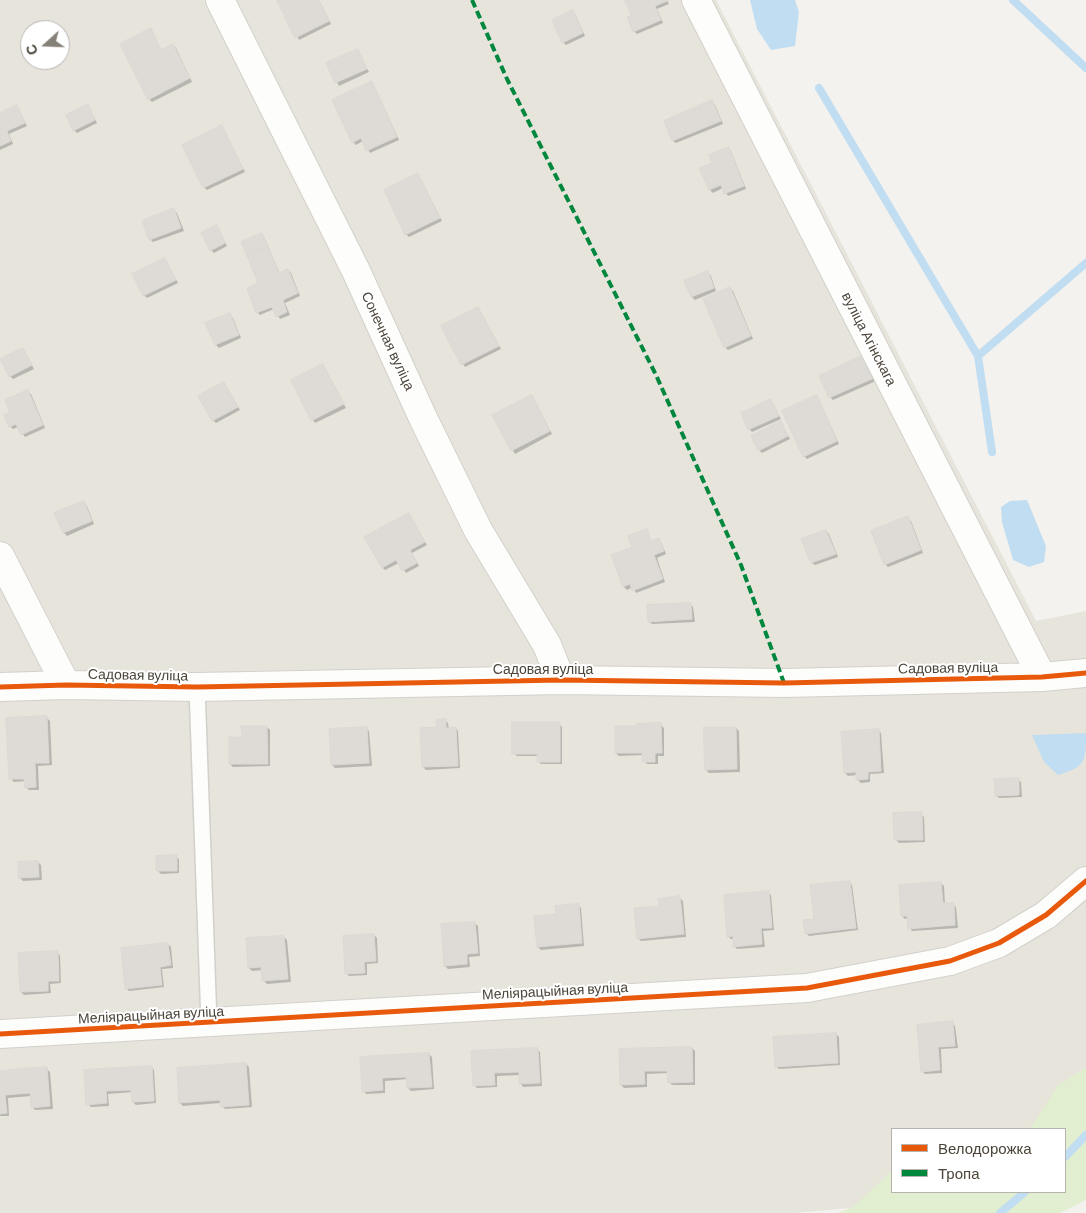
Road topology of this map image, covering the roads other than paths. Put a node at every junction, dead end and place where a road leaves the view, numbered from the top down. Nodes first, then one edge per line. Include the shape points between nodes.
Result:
1 (220, 0) edge
2 (696, 0) edge
3 (0, 556) edge
4 (1086, 673) edge
5 (1042, 677) junction
6 (561, 680) junction
7 (66, 685) junction
8 (0, 687) edge
9 (197, 687) junction
10 (1086, 881) edge
11 (209, 1023) junction
12 (0, 1034) edge

1 - 6 street, Сонечная вуліца via 356,271 478,530 547,645
2 - 5 street, вуліца Агінскага
3 - 7 street
4 - 5 street, Садовая вуліца
5 - 6 street, Садовая вуліца via 784,683
6 - 9 street, Садовая вуліца
7 - 8 street, Садовая вуліца
7 - 9 street, Садовая вуліца
9 - 11 lane
10 - 11 street, Меліярацыйная вуліца via 1046,915 999,943 950,961 807,988
11 - 12 street, Меліярацыйная вуліца

